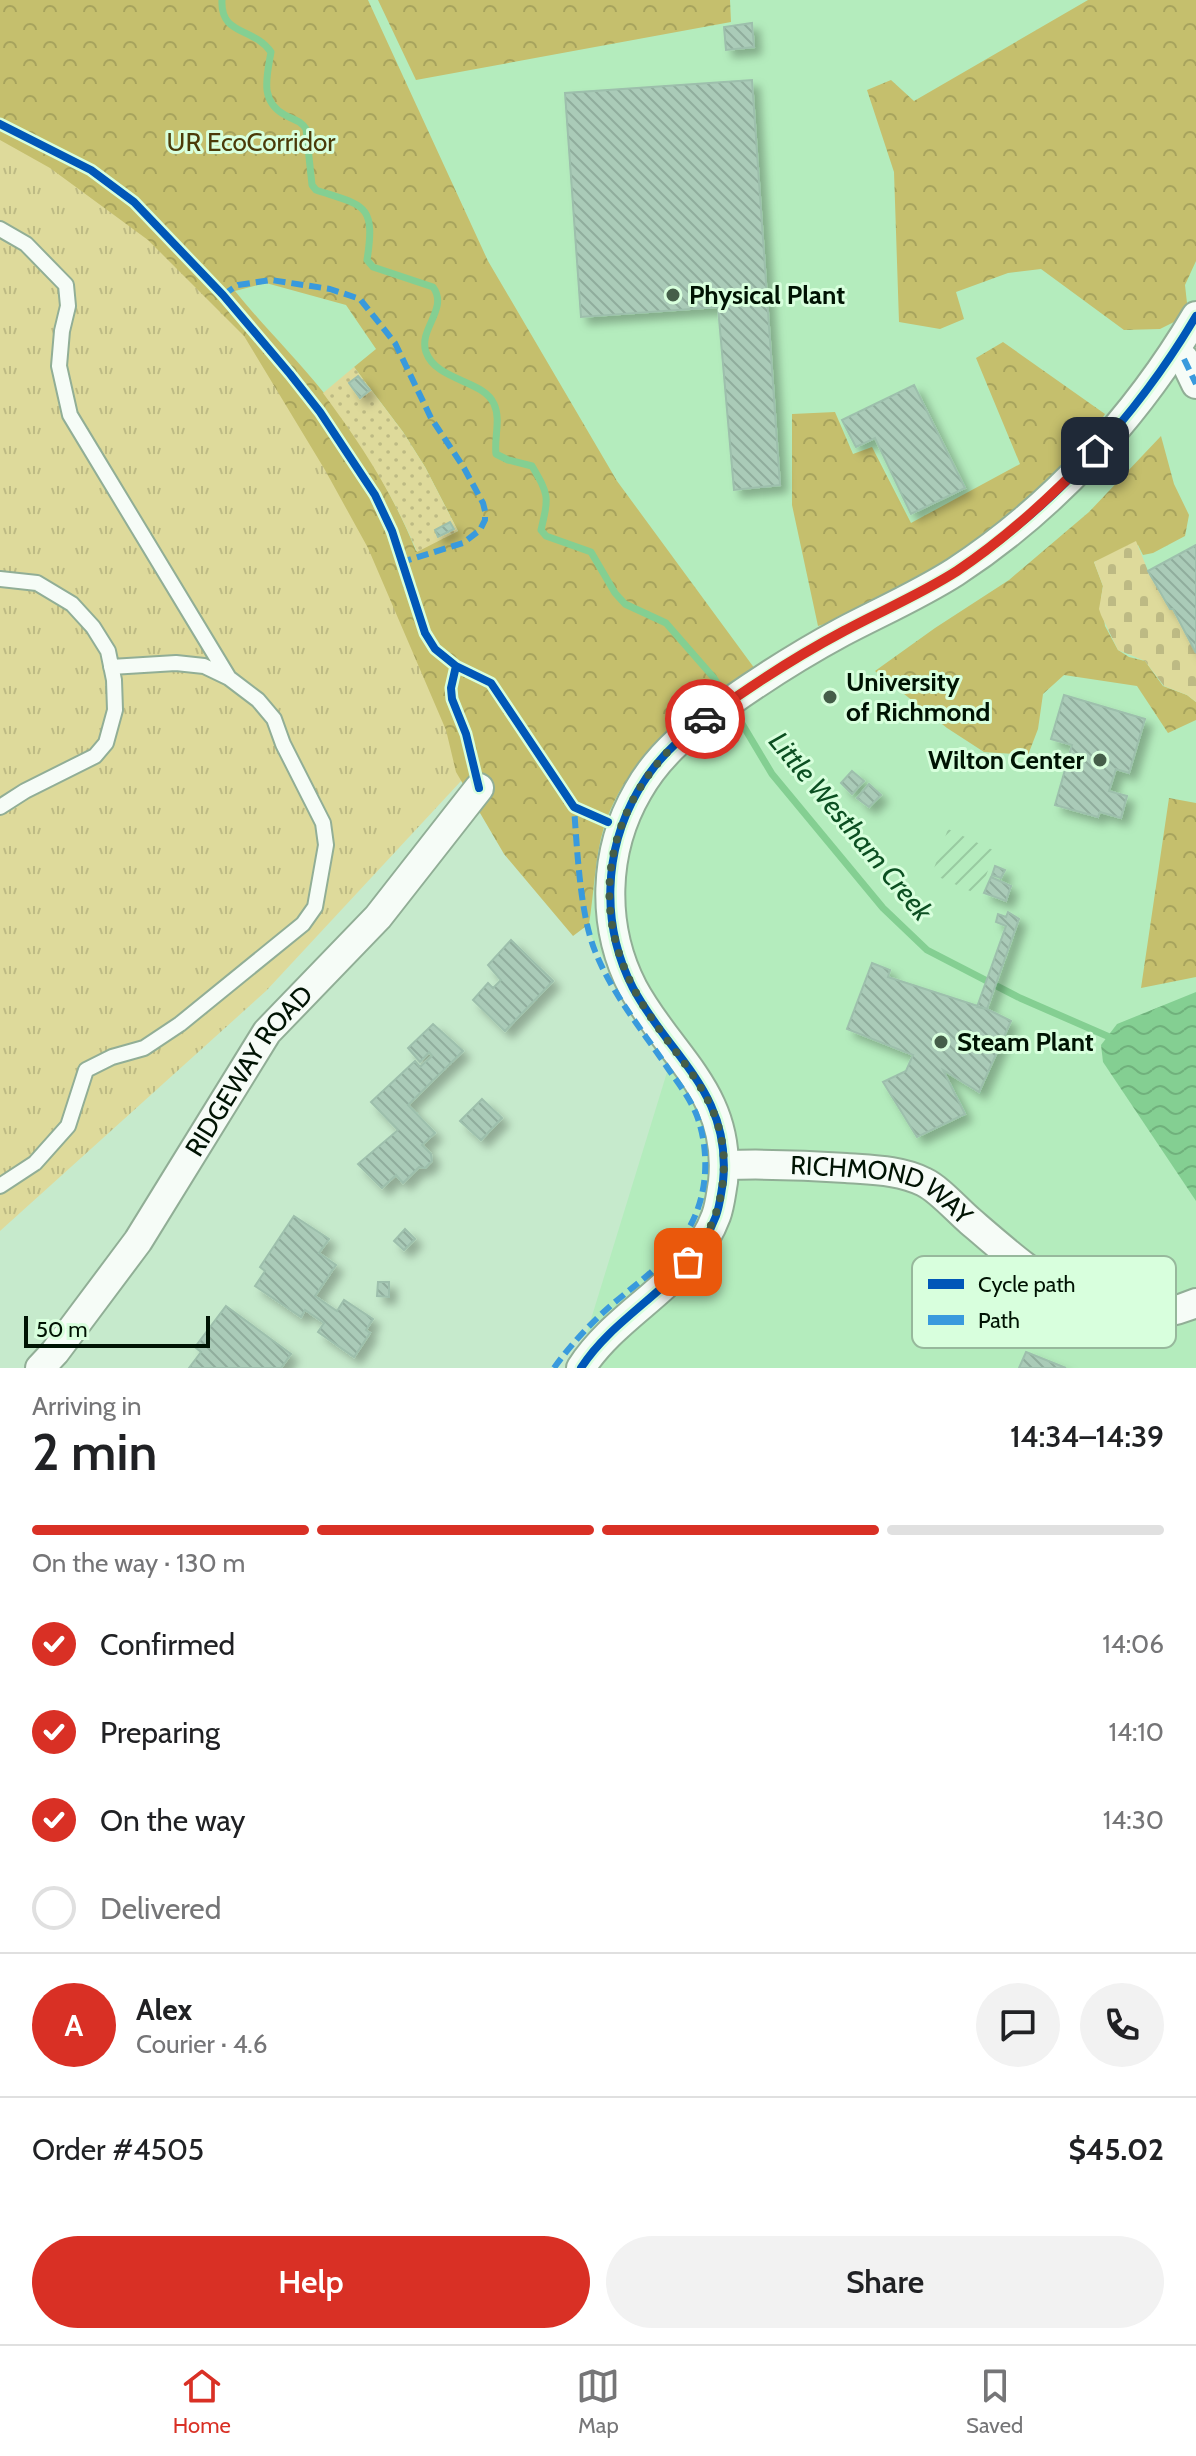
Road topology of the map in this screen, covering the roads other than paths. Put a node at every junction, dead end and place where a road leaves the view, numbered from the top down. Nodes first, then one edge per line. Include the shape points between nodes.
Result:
1 (0, 229) edge
2 (1196, 316) edge
3 (0, 579) edge
4 (111, 667) junction
5 (229, 678) junction
6 (479, 788) dead end
7 (0, 807) edge
8 (725, 1165) junction
9 (0, 1186) edge
10 (1010, 1256) edge
11 (1196, 1303) edge
12 (1176, 1311) edge
13 (40, 1368) edge
14 (581, 1368) edge

1 - 5 lane via 26,244 66,285 59,366 70,415
2 - 8 street via 1111,434 1051,496 985,551 926,589 841,632 709,716 666,751 626,812 615,847 612,923 625,968 645,1006 710,1103 722,1135
3 - 4 lane via 37,583 72,604 108,651
4 - 5 lane via 176,663 204,666
4 - 7 lane via 115,710 106,743 95,756
5 - 9 lane via 274,719 323,823 326,845 315,907 303,924 180,1024 144,1048 86,1070 68,1126 35,1163
6 - 13 street, RIDGEWAY ROAD via 378,917 267,1032 138,1241
8 - 10 street, RICHMOND WAY via 889,1171 926,1183
8 - 14 street via 718,1212 702,1245 606,1336
11 - 12 street, RICHMOND WAY

